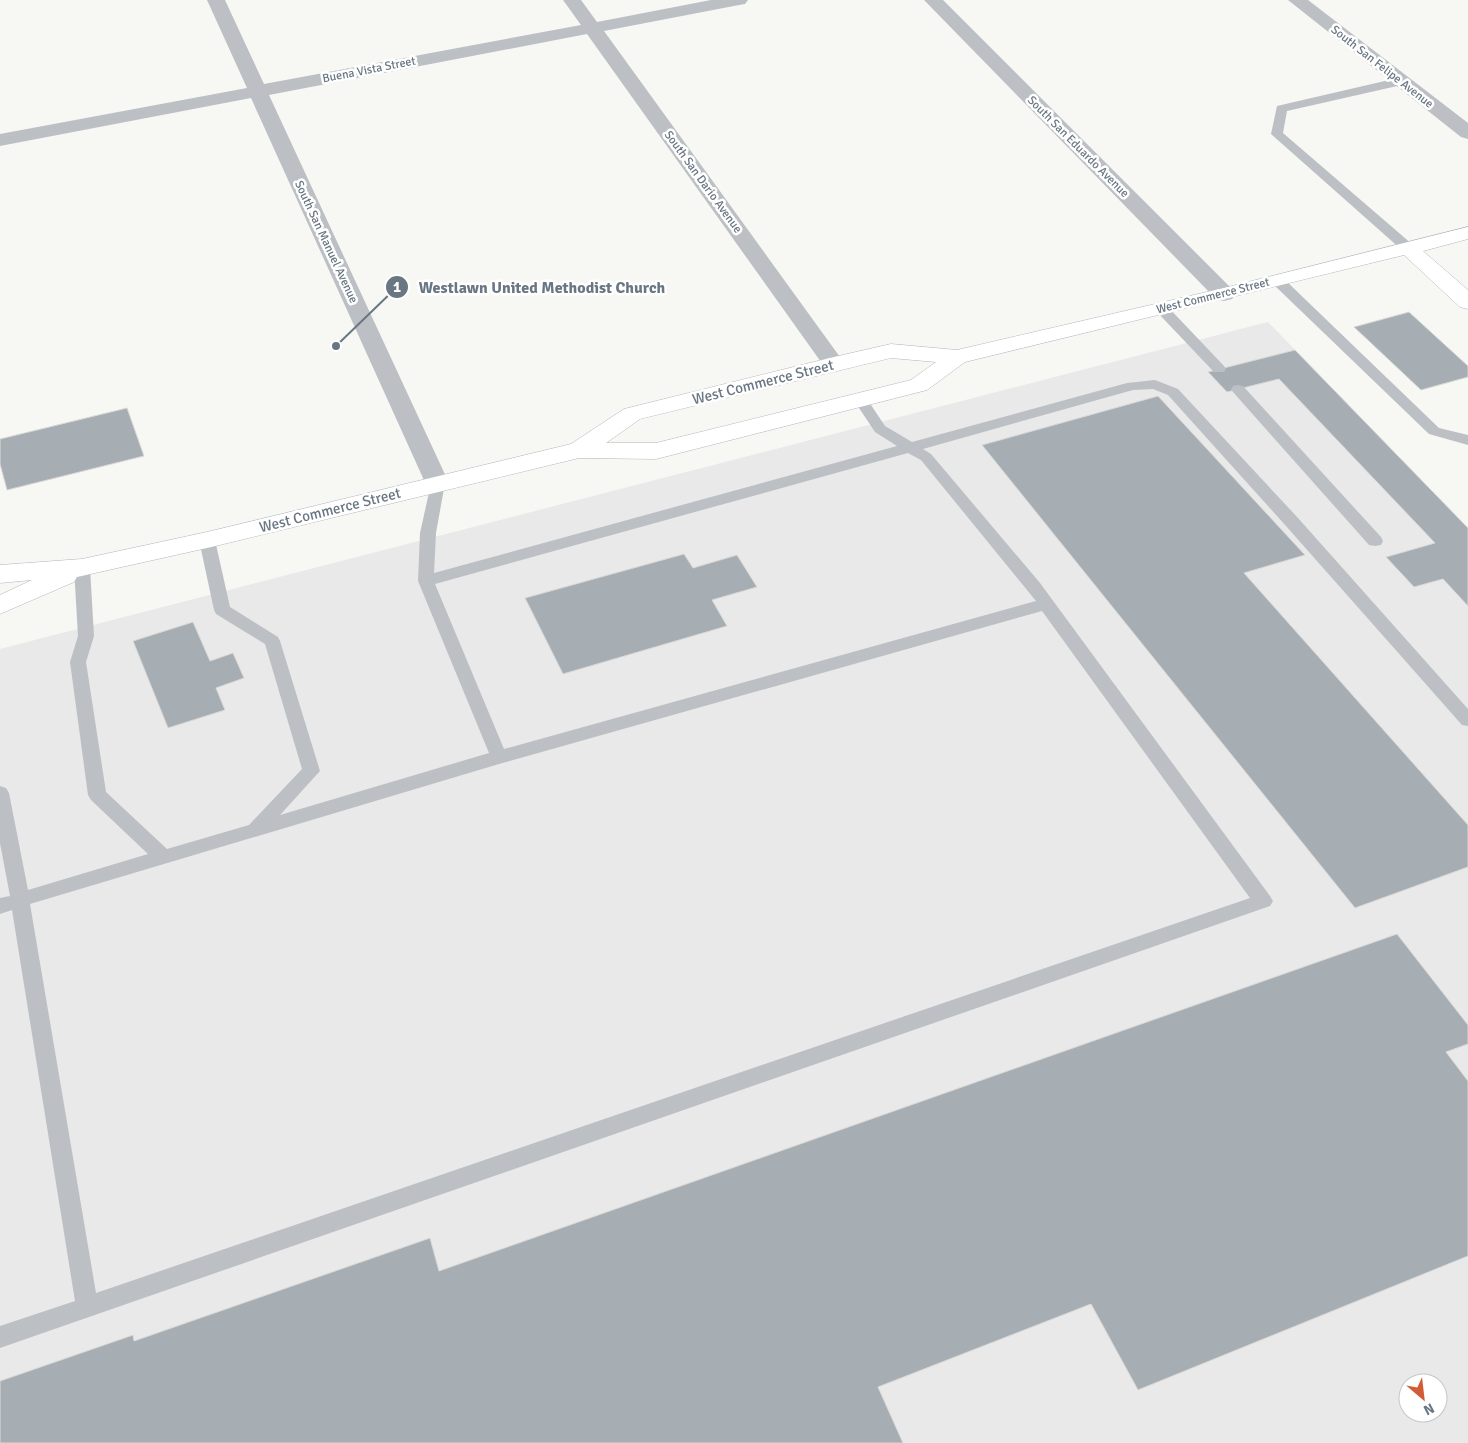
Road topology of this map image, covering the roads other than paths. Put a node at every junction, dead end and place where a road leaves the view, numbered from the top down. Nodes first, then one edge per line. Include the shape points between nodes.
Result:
1 (216, 0) edge
2 (572, 0) edge
3 (739, 0) edge
4 (933, 0) edge
5 (1297, 0) edge
6 (592, 28) junction
7 (1402, 82) junction
8 (256, 91) junction
9 (1468, 133) edge
10 (0, 140) edge
11 (1468, 233) edge
12 (1408, 248) junction
13 (1278, 280) junction
14 (1224, 294) junction
15 (1468, 302) edge
16 (1162, 309) junction
17 (957, 357) junction
18 (834, 364) junction
19 (1219, 369) dead end
20 (1238, 389) dead end
21 (860, 399) junction
22 (1468, 440) edge
23 (910, 447) junction
24 (579, 450) junction
25 (437, 483) junction
26 (207, 540) junction
27 (1375, 541) dead end
28 (82, 568) junction
29 (0, 574) edge
30 (426, 581) junction
31 (1046, 604) junction
32 (0, 605) edge
33 (1468, 720) edge
34 (499, 757) junction
35 (0, 793) edge
36 (254, 831) junction
37 (163, 858) junction
38 (20, 900) junction
39 (0, 906) edge
40 (87, 1307) junction
41 (0, 1337) edge

1 - 8 street, South San Manuel Avenue
2 - 6 street, South San Dario Avenue
3 - 6 street, Buena Vista Street
4 - 14 street, South San Eduardo Avenue
5 - 7 street, South San Felipe Avenue
6 - 8 street, Buena Vista Street
6 - 18 street, South San Dario Avenue
7 - 9 street, South San Felipe Avenue
7 - 12 lane via 1281,109 1277,134
8 - 10 street, Buena Vista Street
8 - 25 street, South San Manuel Avenue
11 - 12 main road, West Commerce Street
12 - 13 main road, West Commerce Street
12 - 15 main road
13 - 14 main road, West Commerce Street
13 - 22 lane via 1434,431
14 - 16 main road, West Commerce Street
16 - 17 main road, West Commerce Street
16 - 19 lane
17 - 18 main road, West Commerce Street via 891,351
17 - 21 main road, West Commerce Street via 919,385
18 - 24 main road, West Commerce Street via 632,414
20 - 27 lane
21 - 23 lane via 880,429
21 - 24 main road, West Commerce Street via 656,451
23 - 30 lane
23 - 31 lane via 926,457
23 - 33 lane via 1132,386 1155,384 1164,388 1172,392 1292,522
24 - 25 main road, West Commerce Street
25 - 26 main road, West Commerce Street
25 - 30 lane via 428,533
26 - 28 main road, West Commerce Street
26 - 36 lane via 222,610 272,640 311,771
28 - 29 main road, West Commerce Street
28 - 32 main road, West Commerce Street
28 - 37 lane via 86,636 78,662 97,795
30 - 34 lane
31 - 34 lane
31 - 40 lane via 1263,901
34 - 36 lane
35 - 38 lane
36 - 37 lane
37 - 38 lane
38 - 39 lane
38 - 40 lane
40 - 41 lane

